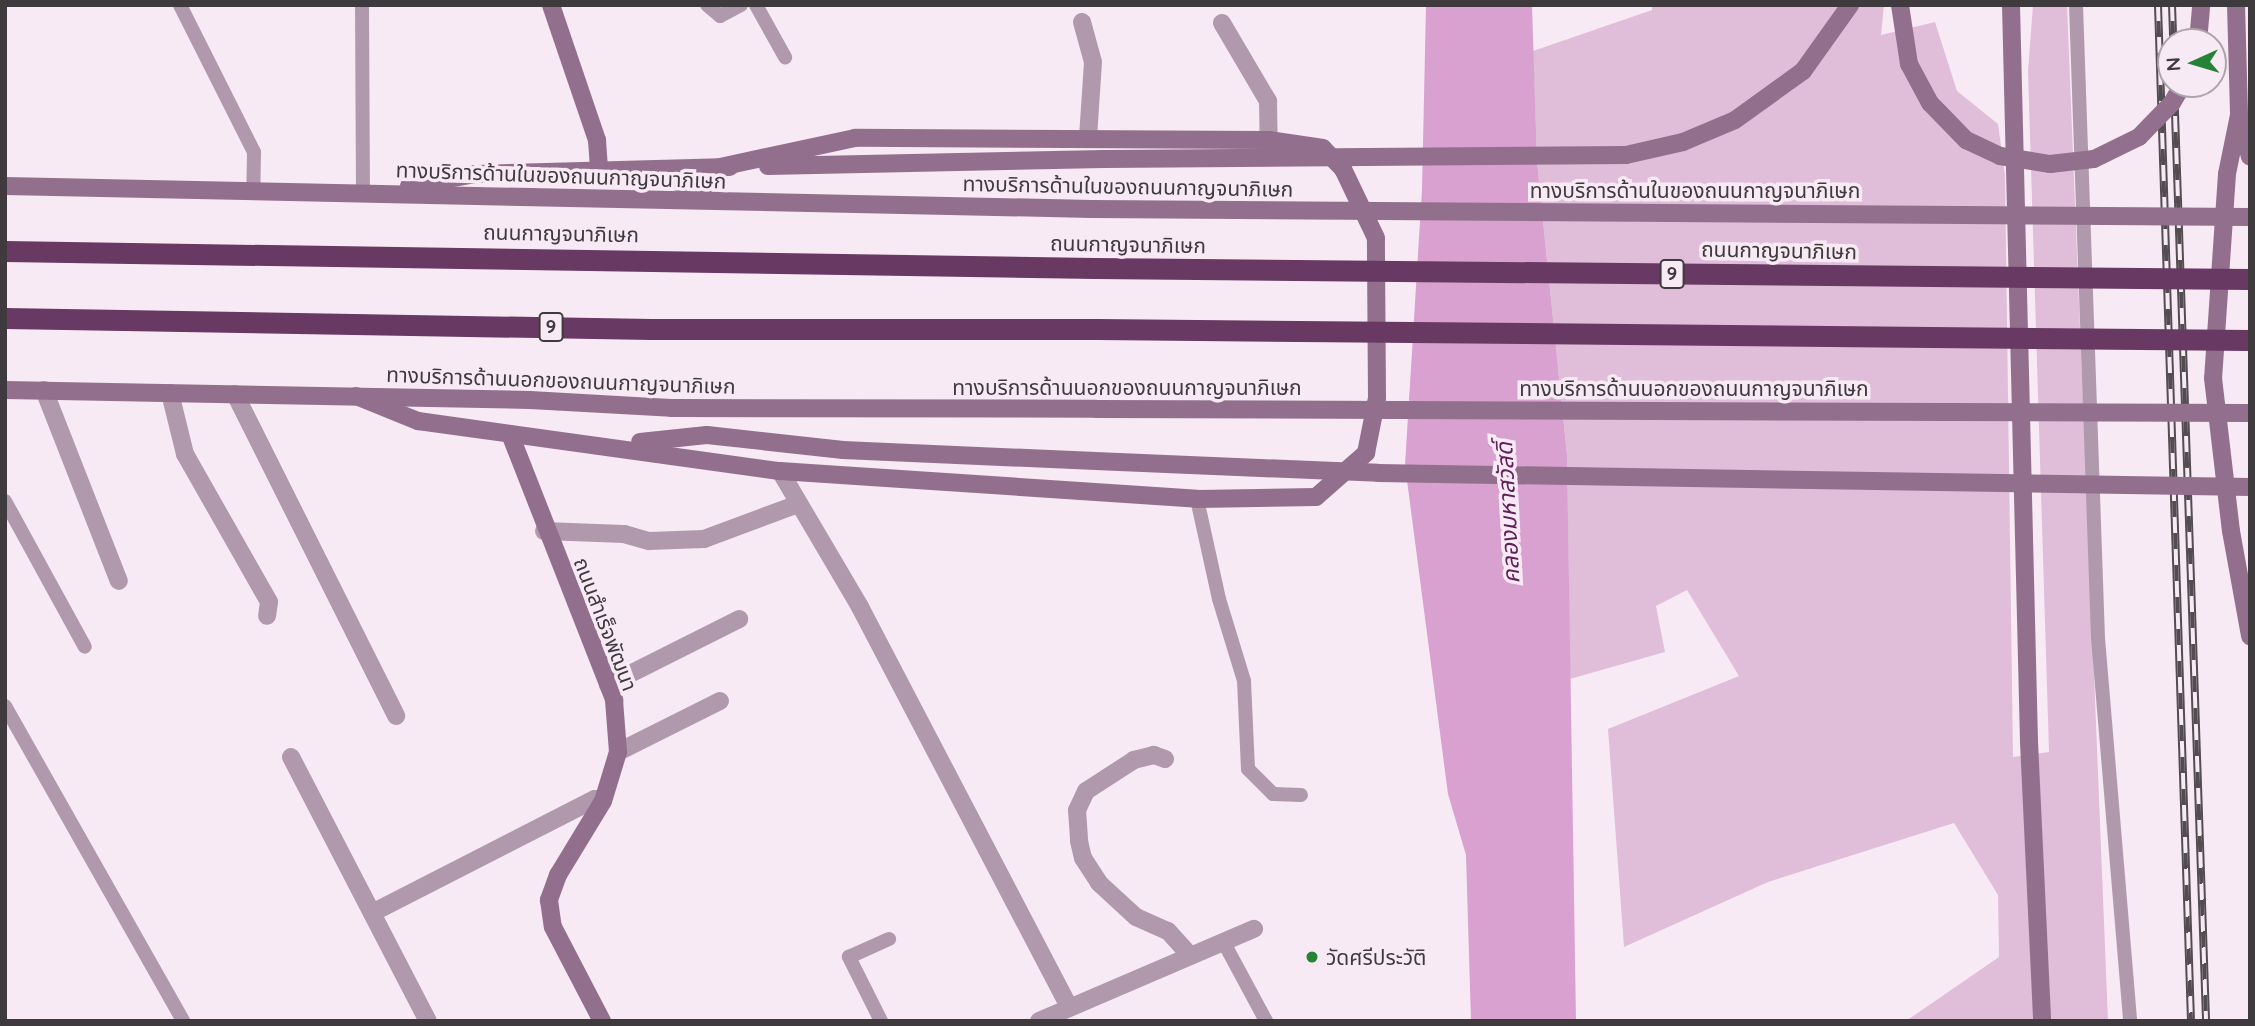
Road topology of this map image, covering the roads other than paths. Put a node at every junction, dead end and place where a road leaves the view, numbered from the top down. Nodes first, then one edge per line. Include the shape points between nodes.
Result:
1 (180, 5) edge
2 (362, 5) edge
3 (551, 5) edge
4 (707, 5) edge
5 (741, 5) edge
6 (756, 5) edge
7 (1850, 5) edge
8 (1900, 5) edge
9 (2011, 5) edge
10 (2076, 5) edge
11 (2201, 5) edge
12 (2236, 5) edge
13 (1082, 22) dead end
14 (1222, 23) dead end
15 (2199, 28) edge
16 (785, 57) dead end
17 (2175, 98) edge
18 (2239, 115) junction
19 (1088, 137) junction
20 (1269, 140) junction
21 (2250, 157) edge
22 (720, 167) junction
23 (599, 168) junction
24 (645, 169) junction
25 (5, 186) edge
26 (253, 191) junction
27 (366, 193) junction
28 (726, 203) junction
29 (2250, 217) edge
30 (5, 251) edge
31 (2250, 279) edge
32 (5, 318) edge
33 (2250, 340) edge
34 (5, 390) edge
35 (44, 390) junction
36 (170, 393) junction
37 (235, 394) junction
38 (356, 396) junction
39 (2250, 413) edge
40 (510, 434) junction
41 (616, 445) junction
42 (780, 471) junction
43 (2250, 487) edge
44 (1196, 499) junction
45 (5, 501) edge
46 (798, 504) junction
47 (544, 531) junction
48 (119, 581) dead end
49 (267, 616) dead end
50 (739, 619) dead end
51 (2250, 636) edge
52 (85, 648) dead end
53 (608, 685) junction
54 (720, 701) dead end
55 (5, 706) edge
56 (396, 716) dead end
57 (618, 752) junction
58 (291, 757) dead end
59 (1165, 759) dead end
60 (1301, 795) dead end
61 (603, 801) junction
62 (372, 913) junction
63 (1254, 929) dead end
64 (889, 939) dead end
65 (1223, 941) junction
66 (1189, 954) junction
67 (1069, 1006) junction
68 (183, 1021) edge
69 (428, 1021) edge
70 (603, 1021) edge
71 (881, 1021) edge
72 (1039, 1021) edge
73 (1266, 1021) edge
74 (2042, 1021) edge
75 (2130, 1021) edge

1 - 26 lane via 254,152
2 - 27 lane
3 - 23 main road via 597,140
4 - 5 lane via 720,16
6 - 16 lane
7 - 22 main road, bridge via 1802,71 1735,120 1683,142 1626,155
8 - 17 main road, bridge via 1909,64 1930,103 1966,140 2000,156 2050,164 2094,159 2139,136
9 - 74 main road via 2029,741
10 - 75 lane via 2098,638
11 - 15 main road
12 - 18 main road
13 - 19 street via 1093,62
14 - 20 street via 1268,101
18 - 21 main road
18 - 51 main road via 2227,174 2213,378 2231,531
19 - 20 main road
19 - 22 main road via 855,138
20 - 44 main road via 1323,148 1343,169 1376,239 1377,398 1366,453 1316,497
22 - 24 main road
23 - 24 main road
23 - 27 main road via 476,174
24 - 28 main road
25 - 26 main road, ทางบริการด้านในของถนนกาญจนาภิเษก
26 - 27 main road, ทางบริการด้านในของถนนกาญจนาภิเษก
27 - 28 main road, ทางบริการด้านในของถนนกาญจนาภิเษก
28 - 29 main road, ทางบริการด้านในของถนนกาญจนาภิเษก, bridge
30 - 31 highway, ถนนกาญจนาภิเษก / 9, bridge
32 - 33 highway, 9, bridge via 651,329 1097,328
34 - 35 main road, ทางบริการด้านนอกของถนนกาญจนาภิเษก
35 - 36 main road, ทางบริการด้านนอกของถนนกาญจนาภิเษก
35 - 48 street
36 - 37 main road, ทางบริการด้านนอกของถนนกาญจนาภิเษก
36 - 49 street via 185,454 270,602
37 - 38 main road, ทางบริการด้านนอกของถนนกาญจนาภิเษก
37 - 56 street
38 - 39 main road, ทางบริการด้านนอกของถนนกาญจนาภิเษก, bridge via 671,408
38 - 40 main road via 418,421
40 - 41 main road
40 - 47 main road, ถนนสำเร็จพัฒนา
41 - 42 main road
41 - 43 main road, bridge via 707,435 843,450 1378,474
42 - 44 main road
42 - 46 street
44 - 60 lane via 1244,681 1248,768 1273,794
45 - 52 lane
46 - 47 street via 704,539 649,541 624,534
46 - 67 street via 860,607
47 - 53 main road, ถนนสำเร็จพัฒนา
50 - 53 street
53 - 57 main road, ถนนสำเร็จพัฒนา via 614,700
54 - 57 street
55 - 68 lane
57 - 61 main road, ถนนสำเร็จพัฒนา
58 - 62 street
59 - 66 street via 1154,755 1134,760 1086,791 1077,810 1079,841 1083,858 1099,883 1136,918 1168,931
61 - 62 street via 594,799
61 - 70 main road, ถนนสำเร็จพัฒนา via 558,875 549,900 553,927
62 - 69 street
63 - 65 street
64 - 71 lane via 849,957
65 - 66 street
65 - 73 lane
66 - 67 street
67 - 72 street

